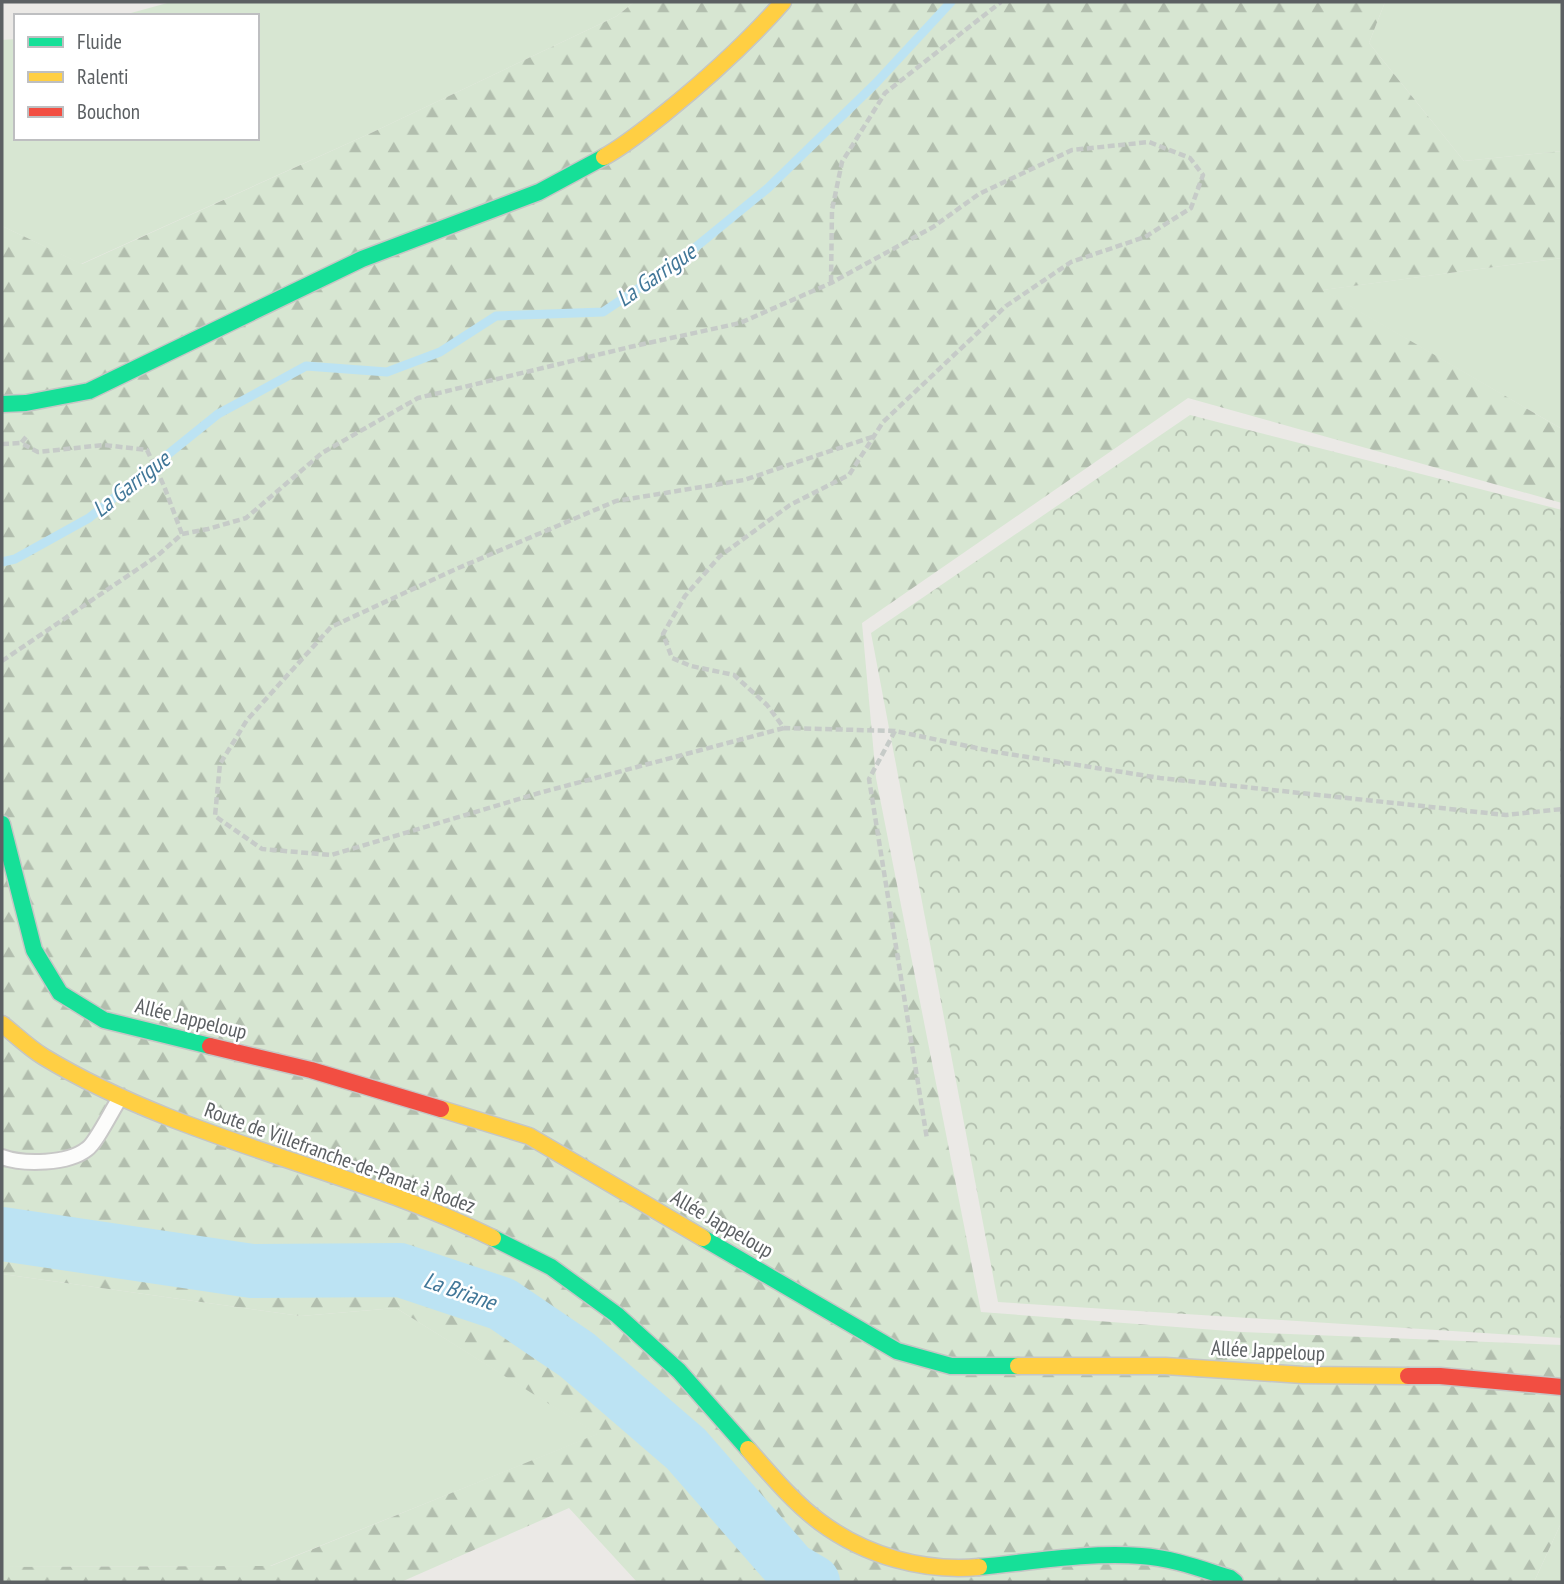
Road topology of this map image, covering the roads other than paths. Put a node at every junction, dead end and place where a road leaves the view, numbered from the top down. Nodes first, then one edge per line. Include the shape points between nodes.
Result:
1 (783, 2) edge
2 (2, 404) edge
3 (2, 824) edge
4 (2, 1024) edge
5 (121, 1096) junction
6 (2, 1157) edge
7 (1562, 1387) edge
8 (1236, 1582) edge

1 - 2 street via 692,91 621,148 539,192 362,259 89,391
3 - 7 street, Allée Jappeloup via 34,950 60,993 104,1020 312,1070 529,1136 897,1351 951,1366 1165,1366 1303,1375 1440,1376
4 - 5 street, Route de Villefranche-de-Panat à Rodez via 43,1056
5 - 6 lane via 88,1149 57,1161
5 - 8 street, Route de Villefranche-de-Panat à Rodez via 209,1133 450,1217 551,1268 617,1315 679,1371 780,1485 820,1522 864,1549 912,1564 958,1569 1142,1556 1184,1563

